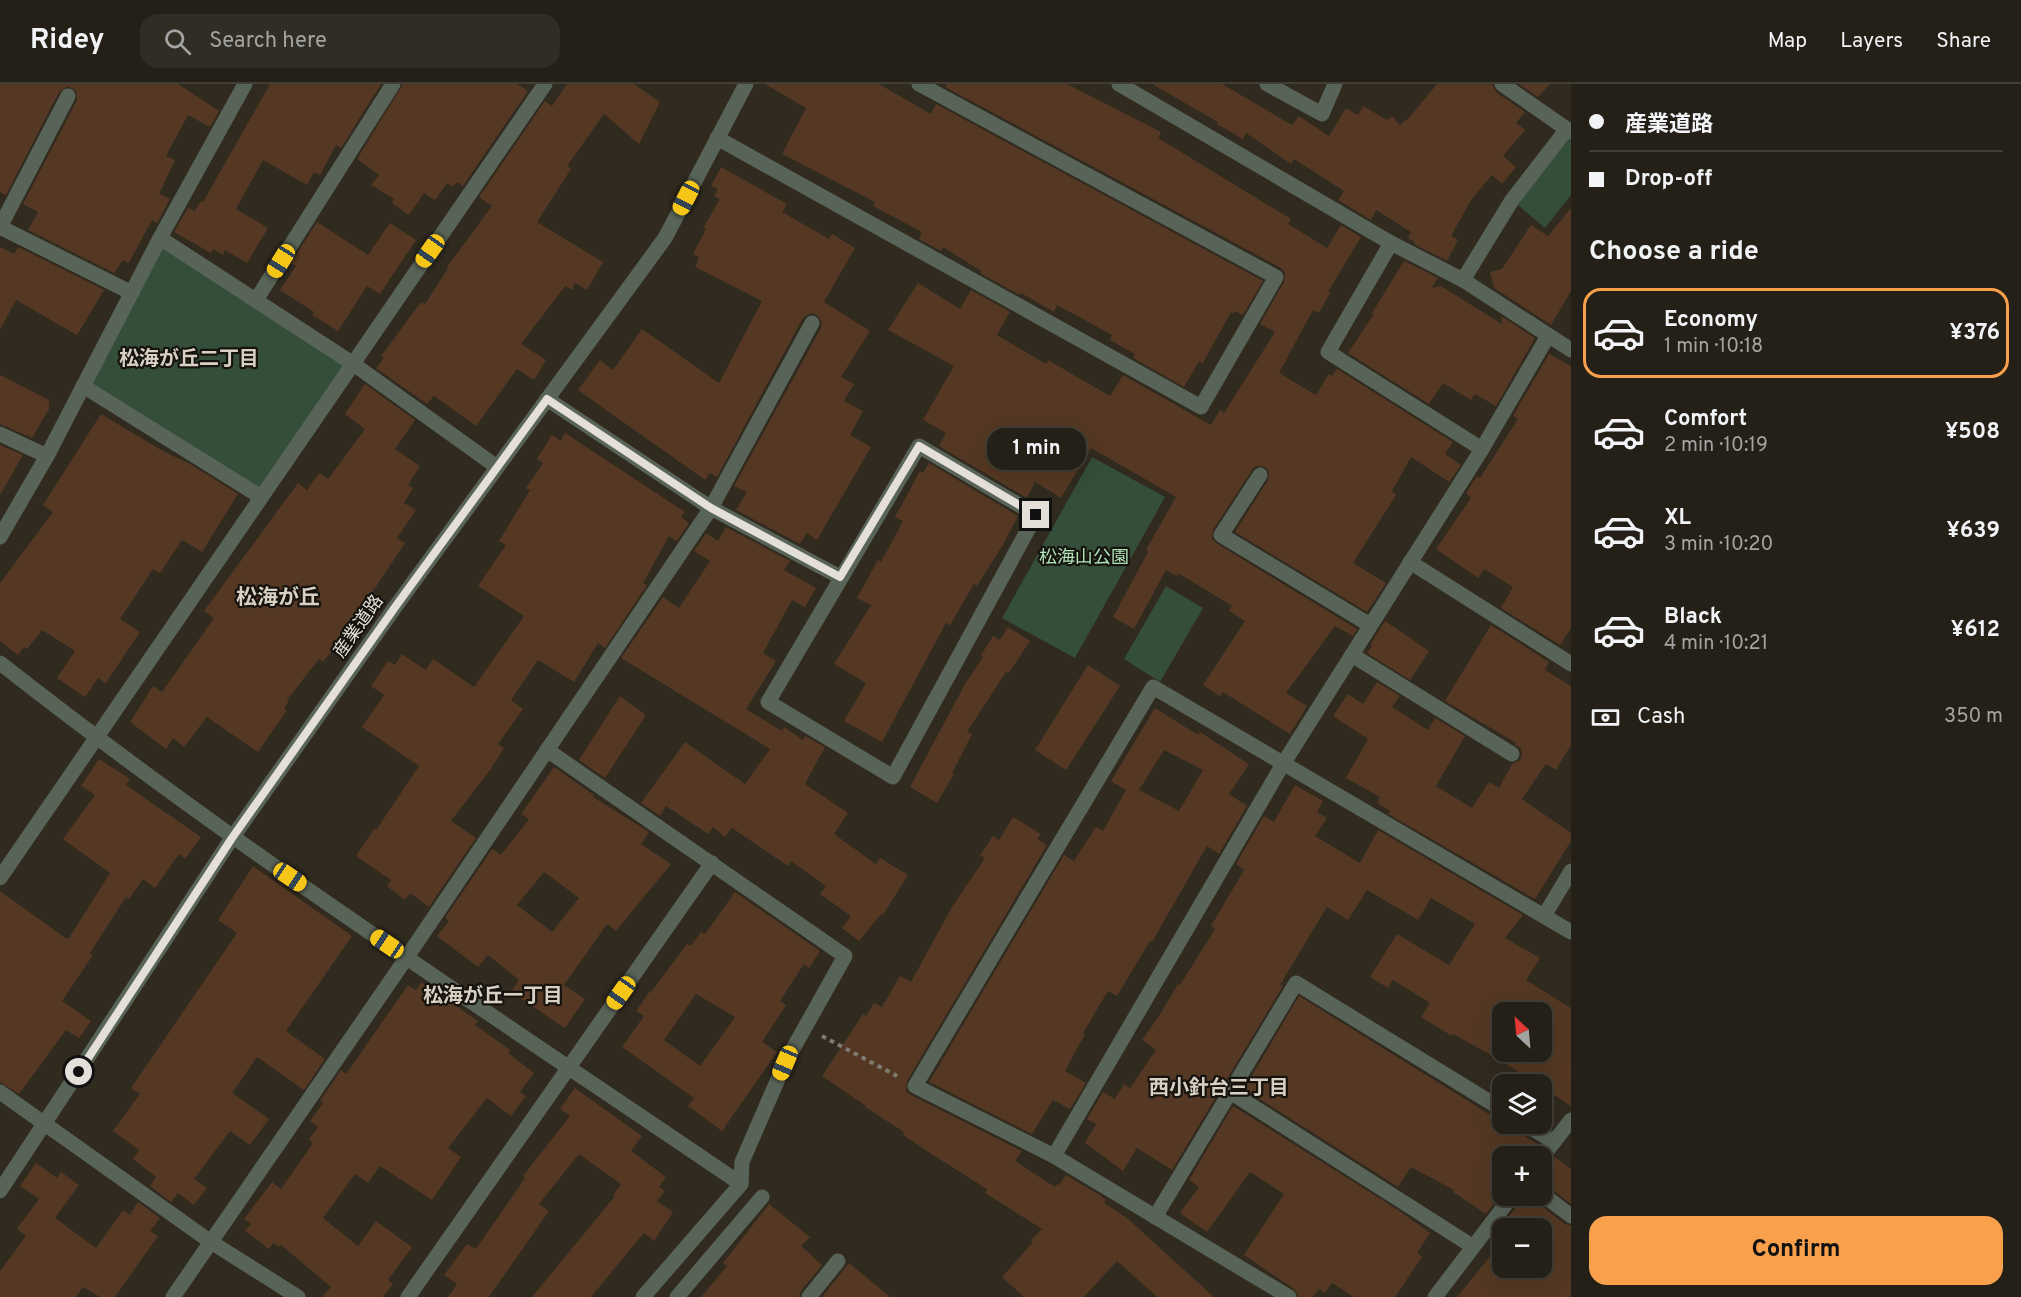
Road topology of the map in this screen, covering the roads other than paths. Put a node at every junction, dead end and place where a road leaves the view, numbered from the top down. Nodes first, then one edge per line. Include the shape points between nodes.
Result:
1 (245, 84) edge
2 (393, 84) edge
3 (545, 84) edge
4 (746, 84) edge
5 (919, 84) edge
6 (1119, 84) edge
7 (1267, 84) edge
8 (1335, 84) edge
9 (1502, 84) edge
10 (68, 96) dead end
11 (1569, 130) edge
12 (717, 138) junction
13 (0, 227) edge
14 (160, 238) junction
15 (1391, 243) junction
16 (1463, 280) junction
17 (132, 293) junction
18 (256, 300) junction
19 (812, 322) dead end
20 (1548, 336) junction
21 (1571, 350) edge
22 (352, 363) junction
23 (84, 386) junction
24 (547, 399) junction
25 (0, 434) edge
26 (1482, 449) junction
27 (47, 456) junction
28 (497, 467) junction
29 (1260, 475) dead end
30 (261, 497) junction
31 (711, 508) junction
32 (0, 537) edge
33 (1410, 562) junction
34 (840, 577) junction
35 (1370, 625) junction
36 (1352, 655) junction
37 (0, 663) edge
38 (1571, 664) edge
39 (97, 739) junction
40 (547, 750) junction
41 (1512, 754) dead end
42 (1283, 764) junction
43 (232, 838) junction
44 (712, 863) junction
45 (1571, 871) edge
46 (0, 878) edge
47 (1544, 916) junction
48 (1571, 932) edge
49 (407, 957) junction
50 (569, 1067) junction
51 (0, 1092) edge
52 (1230, 1092) junction
53 (1492, 1103) edge
54 (1571, 1120) edge
55 (44, 1124) junction
56 (1541, 1134) edge
57 (1554, 1142) junction
58 (1551, 1146) edge
59 (1054, 1156) junction
60 (741, 1184) junction
61 (0, 1191) edge
62 (762, 1197) dead end
63 (1552, 1202) edge
64 (1504, 1206) edge
65 (1571, 1216) edge
66 (1155, 1217) junction
67 (211, 1242) junction
68 (1472, 1246) junction
69 (838, 1261) dead end
70 (172, 1297) edge
71 (298, 1297) edge
72 (408, 1297) edge
73 (643, 1297) edge
74 (677, 1297) edge
75 (809, 1297) edge
76 (1289, 1297) edge
77 (1435, 1297) edge

1 - 14 street
2 - 18 street
3 - 22 street
4 - 12 street, 産業道路
5 - 12 street via 1276,277 1201,407
6 - 15 street
7 - 8 street via 1322,114
9 - 11 street
10 - 13 street
11 - 16 street via 1512,200
12 - 24 street, 産業道路 via 665,238
13 - 17 street
14 - 17 street
14 - 18 street
15 - 16 street
15 - 26 street via 1328,352
16 - 20 street
17 - 23 street
18 - 22 street
19 - 31 street
20 - 21 street
20 - 26 street
22 - 28 street
22 - 30 street
23 - 27 street
23 - 30 street
24 - 28 street, 産業道路
24 - 31 street
25 - 27 street
26 - 33 street
27 - 32 street
28 - 43 street, 産業道路
29 - 35 street via 1221,535
30 - 39 street
31 - 34 street
31 - 40 street
33 - 35 street
33 - 38 street
34 - 34 street via 919,446 1036,515 893,777 768,702
35 - 36 street
36 - 41 street
36 - 42 street
37 - 39 street
39 - 43 street
39 - 46 street
40 - 44 street
40 - 49 street
42 - 47 street
42 - 59 street
42 - 59 street via 1153,687 915,1086
43 - 49 street
43 - 55 street, 産業道路
44 - 50 street
44 - 60 street via 845,956 785,1063 742,1162
45 - 47 street
47 - 48 street
49 - 50 street
49 - 67 street
50 - 60 street
50 - 72 street
51 - 55 street
52 - 53 street via 1296,983
52 - 66 street
52 - 68 street
54 - 57 street
55 - 61 street, 産業道路
55 - 67 street
56 - 57 street
57 - 58 street
59 - 66 street
60 - 73 street
62 - 74 street
63 - 65 street
64 - 68 street
66 - 76 street
67 - 70 street
67 - 71 street
68 - 77 street
69 - 75 street

